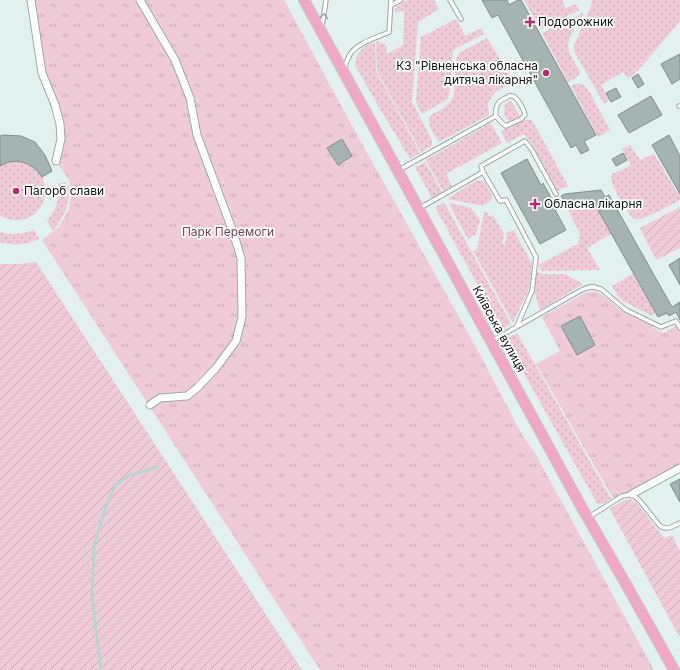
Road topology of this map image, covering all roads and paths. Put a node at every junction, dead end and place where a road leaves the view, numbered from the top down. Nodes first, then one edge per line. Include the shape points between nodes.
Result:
1 (31, 0) edge
2 (140, 0) edge
3 (304, 0) edge
4 (326, 0) edge
5 (391, 0) edge
6 (401, 0) edge
7 (450, 0) edge
8 (391, 5) junction
9 (461, 19) dead end
10 (322, 32) junction
11 (343, 71) junction
12 (496, 116) junction
13 (56, 161) dead end
14 (398, 171) junction
15 (483, 172) junction
16 (556, 194) dead end
17 (419, 209) junction
18 (524, 322) junction
19 (517, 326) junction
20 (526, 327) dead end
21 (680, 328) edge
22 (491, 341) junction
23 (150, 405) dead end
24 (680, 468) edge
25 (632, 494) junction
26 (588, 518) junction
27 (680, 523) edge
28 (674, 670) edge

1 - 13 street via 42,73 60,124 61,139
2 - 23 street via 175,60 190,98 197,135 241,258 242,317 236,341 216,368 187,396 160,398
3 - 10 main road, Київська вулиця
10 -> 4 lane
5 - 8 lane
6 - 8 lane
7 - 9 lane
8 - 11 lane via 389,32 357,47 349,56
10 - 11 main road, Київська вулиця
11 - 14 main road, Київська вулиця
12 - 12 lane via 497,104 511,95 516,98 525,114 521,119 506,126
12 - 14 lane
14 - 17 main road, Київська вулиця
15 - 16 lane via 481,166 525,141
15 - 17 lane
15 - 19 lane via 500,201 506,200 536,257 532,291
17 - 22 main road, Київська вулиця
18 - 19 lane
18 - 20 lane
18 - 21 lane via 576,292 594,287 601,289 626,310 661,327 676,321
19 - 22 lane
22 - 26 main road, Київська вулиця
24 - 25 street
25 - 26 lane via 622,496
25 - 27 lane via 662,528 666,529
26 - 28 main road, Київська вулиця

